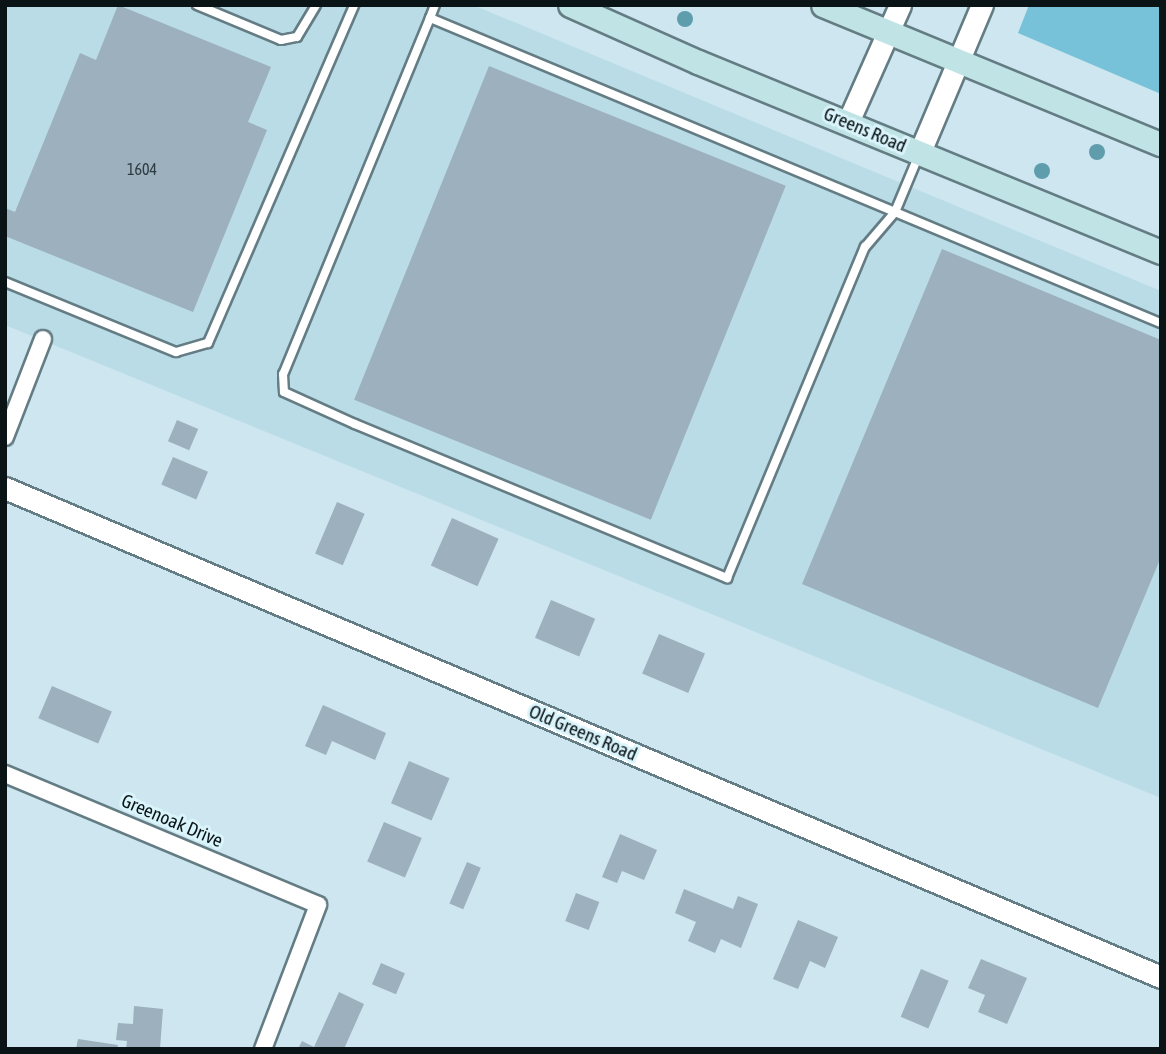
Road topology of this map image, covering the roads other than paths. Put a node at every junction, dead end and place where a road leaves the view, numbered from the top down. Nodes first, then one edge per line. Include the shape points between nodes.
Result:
1 (197, 5) edge
2 (316, 5) edge
3 (354, 5) edge
4 (435, 5) edge
5 (570, 5) edge
6 (822, 5) edge
7 (900, 5) edge
8 (982, 5) edge
9 (430, 18) junction
10 (888, 32) junction
11 (961, 60) junction
12 (848, 122) junction
13 (1161, 144) edge
14 (919, 154) junction
15 (895, 212) junction
16 (1161, 252) edge
17 (5, 282) edge
18 (1161, 323) edge
19 (43, 339) dead end
20 (5, 437) edge
21 (5, 488) edge
22 (5, 774) edge
23 (1161, 977) edge
24 (263, 1049) edge

1 - 2 lane via 281,40 298,37
3 - 17 lane via 208,343 176,352
4 - 9 lane
5 - 12 main road, Greens Road
6 - 10 main road
7 - 10 street
8 - 11 street
9 - 15 lane
9 - 15 lane via 283,374 284,392 355,424 727,578 865,247
10 - 11 main road
10 - 12 street
11 - 13 main road
11 - 14 street
12 - 14 main road, Greens Road
14 - 15 lane
14 - 16 main road, Greens Road
15 - 18 lane
19 - 20 street
21 - 23 street, Old Greens Road
22 - 24 street, Greenoak Drive via 318,905

